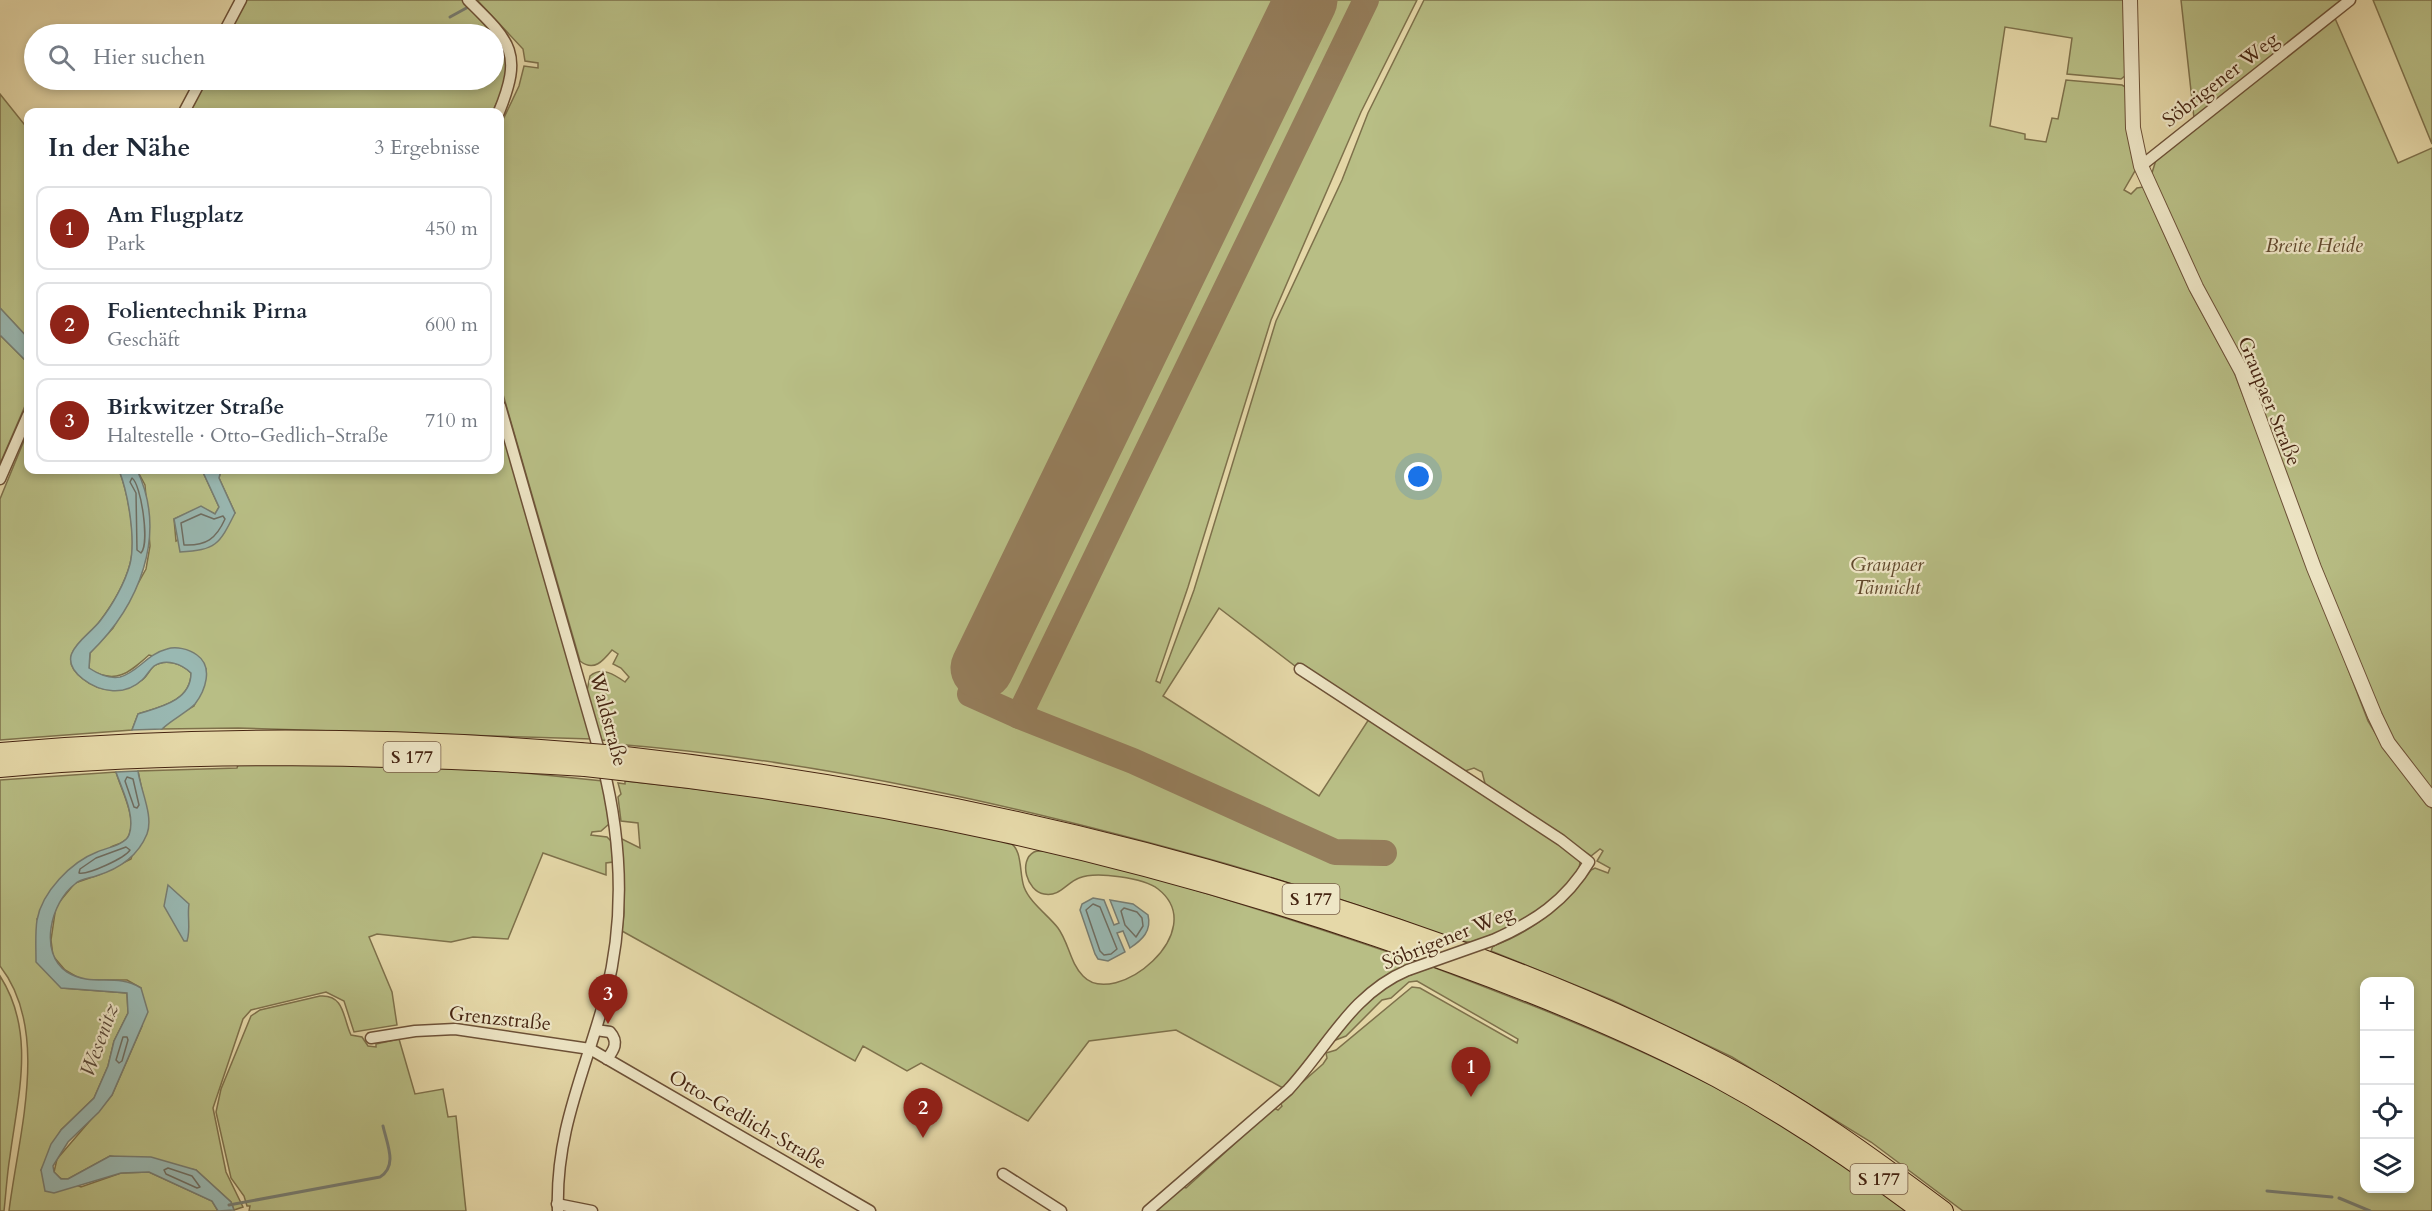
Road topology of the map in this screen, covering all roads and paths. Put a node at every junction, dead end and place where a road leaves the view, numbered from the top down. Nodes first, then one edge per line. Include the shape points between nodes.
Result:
1 (241, 0) edge
2 (468, 0) edge
3 (2130, 0) edge
4 (2350, 0) edge
5 (228, 24) edge
6 (492, 24) edge
7 (504, 39) edge
8 (196, 90) edge
9 (186, 108) edge
10 (501, 108) edge
11 (2141, 166) junction
12 (504, 420) edge
13 (24, 424) edge
14 (0, 479) edge
15 (1300, 669) dead end
16 (238, 747) junction
17 (0, 752) edge
18 (619, 763) junction
19 (0, 768) edge
20 (2432, 800) edge
21 (596, 1030) junction
22 (371, 1038) dead end
23 (590, 1049) junction
24 (607, 1059) junction
25 (1003, 1174) dead end
26 (558, 1207) edge
27 (592, 1211) edge
28 (870, 1211) edge
29 (1061, 1211) edge
30 (1148, 1211) edge
31 (1921, 1211) edge
32 (1944, 1211) edge

1 - 5 street
2 - 6 street
3 - 11 street, Graupaer Straße via 2133,128
4 - 11 street, Söbrigener Weg
7 - 10 street via 510,53 510,84
8 - 9 street
11 - 20 street, Graupaer Straße via 2196,287 2242,372 2375,716 2388,742
12 - 21 street, Waldstraße via 612,802 618,931
13 - 14 street
15 - 30 street, Söbrigener Weg, bridge via 1589,862 1574,885 1536,919 1493,940 1408,970 1378,986 1335,1028 1307,1070 1288,1090
16 - 17 highway, S 177 via 126,743
16 - 18 highway, S 177, bridge
16 - 19 highway, S 177
18 - 31 highway, S 177 via 963,822 1110,856 1277,903 1467,969 1653,1047 1792,1121 1836,1148
18 - 32 highway, S 177 via 840,784 1026,821 1268,885 1423,936 1602,1008 1726,1066 1861,1149
21 - 23 street, Waldstraße
21 - 24 street via 609,1032 614,1039 614,1050
22 - 23 street, Grenzstraße via 455,1029
23 - 24 street, Otto-Gedlich-Straße
23 - 26 street, Waldstraße via 566,1120 558,1172
24 - 28 street, Otto-Gedlich-Straße
25 - 29 street
26 - 27 street

